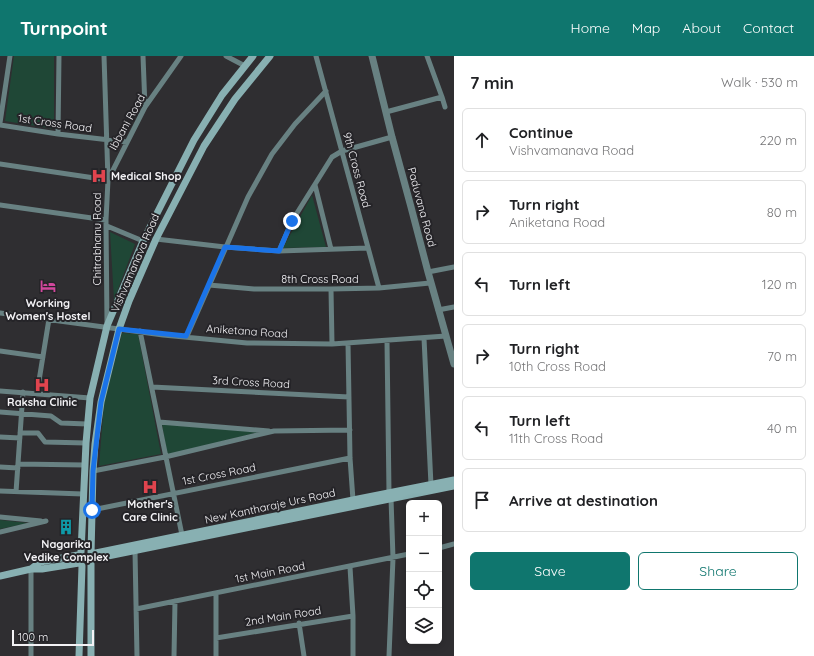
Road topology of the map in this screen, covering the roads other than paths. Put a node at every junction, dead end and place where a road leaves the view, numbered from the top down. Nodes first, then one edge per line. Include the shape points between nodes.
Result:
1 (10, 56) edge
2 (58, 56) edge
3 (104, 56) edge
4 (143, 56) edge
5 (181, 56) edge
6 (226, 56) edge
7 (253, 56) edge
8 (270, 56) edge
9 (316, 56) edge
10 (372, 56) edge
11 (427, 56) edge
12 (245, 66) junction
13 (326, 91) junction
14 (442, 97) junction
15 (145, 107) junction
16 (445, 107) dead end
17 (386, 112) junction
18 (0, 124) edge
19 (58, 134) junction
20 (392, 137) junction
21 (106, 140) junction
22 (127, 142) junction
23 (342, 151) junction
24 (0, 164) edge
25 (108, 180) junction
26 (315, 185) junction
27 (0, 205) edge
28 (106, 223) junction
29 (156, 239) junction
30 (143, 241) junction
31 (225, 247) junction
32 (367, 248) junction
33 (331, 249) junction
34 (279, 251) junction
35 (454, 267) edge
36 (428, 272) junction
37 (430, 283) junction
38 (209, 285) junction
39 (379, 288) junction
40 (331, 289) junction
41 (454, 307) edge
42 (438, 310) junction
43 (0, 313) edge
44 (49, 319) junction
45 (107, 326) junction
46 (119, 329) junction
47 (140, 331) junction
48 (186, 336) junction
49 (446, 336) junction
50 (424, 338) junction
51 (387, 341) junction
52 (348, 342) junction
53 (332, 344) junction
54 (452, 348) edge
55 (0, 351) edge
56 (43, 357) junction
57 (454, 364) edge
58 (152, 387) junction
59 (0, 390) edge
60 (23, 392) junction
61 (37, 392) junction
62 (349, 397) junction
63 (90, 398) junction
64 (0, 412) edge
65 (21, 414) junction
66 (159, 422) junction
67 (87, 424) junction
68 (350, 430) junction
69 (274, 431) junction
70 (20, 436) junction
71 (0, 437) edge
72 (86, 443) junction
73 (165, 457) junction
74 (350, 458) junction
75 (85, 465) junction
76 (18, 466) junction
77 (0, 467) edge
78 (93, 471) junction
79 (454, 480) edge
80 (431, 485) junction
81 (454, 486) edge
82 (0, 491) edge
83 (16, 492) junction
84 (82, 494) junction
85 (172, 494) junction
86 (390, 495) junction
87 (353, 500) junction
88 (92, 510) junction
89 (0, 517) edge
90 (0, 532) edge
91 (182, 536) junction
92 (454, 544) edge
93 (442, 547) edge
94 (135, 551) junction
95 (79, 554) junction
96 (406, 555) edge
97 (393, 558) junction
98 (92, 559) junction
99 (80, 565) junction
100 (350, 567) junction
101 (31, 569) junction
102 (0, 576) edge
103 (216, 593) junction
104 (175, 601) junction
105 (136, 610) junction
106 (353, 616) junction
107 (299, 623) junction
108 (216, 638) junction
109 (31, 656) edge
110 (79, 656) edge
111 (91, 656) edge
112 (137, 656) edge
113 (174, 656) edge
114 (216, 656) edge
115 (304, 656) edge
116 (353, 656) edge
117 (389, 656) edge

1 - 18 street
2 - 19 street
3 - 21 street, Chitrabhanu Road
4 - 15 street
5 - 15 street, Ibbani Road
6 - 12 street
7 - 12 main road, Vishvamanava Road
8 - 29 main road, Vishvamanava Road via 235,99 204,146
9 - 13 street, 9th Cross Road
10 - 17 street, Paduvana Road
11 - 14 street
12 - 30 main road, Vishvamanava Road via 222,95 194,140
13 - 23 street, 9th Cross Road
13 - 31 street via 295,124 272,154 248,197
14 - 16 street
14 - 17 street
15 - 22 street, Ibbani Road
17 - 20 street, Paduvana Road
18 - 19 street, 1st Cross Road
19 - 21 street, 1st Cross Road
20 - 23 street
20 - 36 street, Paduvana Road
21 - 22 street, 1st Cross Road
21 - 25 street, Chitrabhanu Road
22 - 25 street, Ibbani Road
23 - 26 street via 332,157
23 - 32 street, 9th Cross Road
24 - 25 street
25 - 28 street, Chitrabhanu Road
26 - 33 street
26 - 34 street via 292,221
27 - 28 street
28 - 30 street
28 - 45 street, Chitrabhanu Road
29 - 31 street
29 - 46 main road, Vishvamanava Road
30 - 45 main road, Vishvamanava Road
31 - 34 street
31 - 38 street
32 - 33 street
32 - 39 street, 9th Cross Road
33 - 34 street
35 - 36 street
36 - 37 street, Paduvana Road
37 - 39 street, 8th Cross Road
37 - 42 street, Paduvana Road
38 - 40 street, 8th Cross Road via 254,289
38 - 48 street
39 - 40 street, 8th Cross Road
40 - 53 street
41 - 42 street
42 - 49 street, Paduvana Road
43 - 44 street, Aniketana Road
44 - 45 street, Aniketana Road
44 - 56 street
45 - 46 street, Aniketana Road
45 - 63 main road, Vishvamanava Road
46 - 47 street, Aniketana Road
46 - 78 main road, Vishvamanava Road via 101,402
47 - 48 street, Aniketana Road
47 - 58 street
48 - 53 street, Aniketana Road via 247,343
49 - 50 street, Aniketana Road
49 - 54 street, Paduvana Road
50 - 51 street, Aniketana Road
50 - 80 street
51 - 52 street, Aniketana Road
51 - 86 street
52 - 53 street, Aniketana Road
52 - 62 street
54 - 57 street, Paduvana Road
55 - 56 street
56 - 61 street
58 - 62 street, 3rd Cross Road
58 - 66 street
59 - 60 street
60 - 61 street
60 - 65 street
61 - 63 street
62 - 68 street
63 - 67 main road, Vishvamanava Road
64 - 65 street
65 - 67 street via 51,416 61,423
65 - 70 street
66 - 69 street
66 - 73 street
67 - 72 main road, Vishvamanava Road
68 - 69 street
68 - 74 street
69 - 73 street
70 - 71 street
70 - 72 street via 38,433 45,442
70 - 76 street
72 - 75 main road, Vishvamanava Road
73 - 78 street
73 - 85 street
74 - 85 street, 1st Cross Road
74 - 87 street
75 - 76 street
75 - 84 main road, Vishvamanava Road
76 - 77 street
76 - 83 street
78 - 88 main road, Vishvamanava Road
79 - 80 main road, New Kantharaje Urs Road
80 - 86 main road, New Kantharaje Urs Road
81 - 86 main road, New Kantharaje Urs Road
82 - 83 street
83 - 84 street
84 - 95 main road, Vishvamanava Road
85 - 88 street, 1st Cross Road
85 - 91 street
86 - 87 main road, New Kantharaje Urs Road
86 - 94 main road, New Kantharaje Urs Road
86 - 97 street
87 - 91 main road, New Kantharaje Urs Road
88 - 98 main road, Vishvamanava Road
89 - 90 street via 46,521
91 - 98 main road, New Kantharaje Urs Road
92 - 93 street
94 - 98 main road, New Kantharaje Urs Road
94 - 105 street
95 - 98 main road via 88,551
95 - 99 main road via 77,560
95 - 101 main road via 40,562
96 - 97 street, 1st Main Road
97 - 100 street, 1st Main Road
97 - 117 street
98 - 99 main road via 87,567
98 - 111 main road, Vishvamanava Road
99 - 101 main road
99 - 110 main road
100 - 103 street, 1st Main Road
100 - 106 street
101 - 102 main road
101 - 109 street
103 - 104 street, 1st Main Road
103 - 108 street
104 - 105 street, 1st Main Road
104 - 113 street
105 - 112 street
106 - 107 street, 2nd Main Road
106 - 116 street
107 - 108 street, 2nd Main Road
107 - 115 street
108 - 114 street

